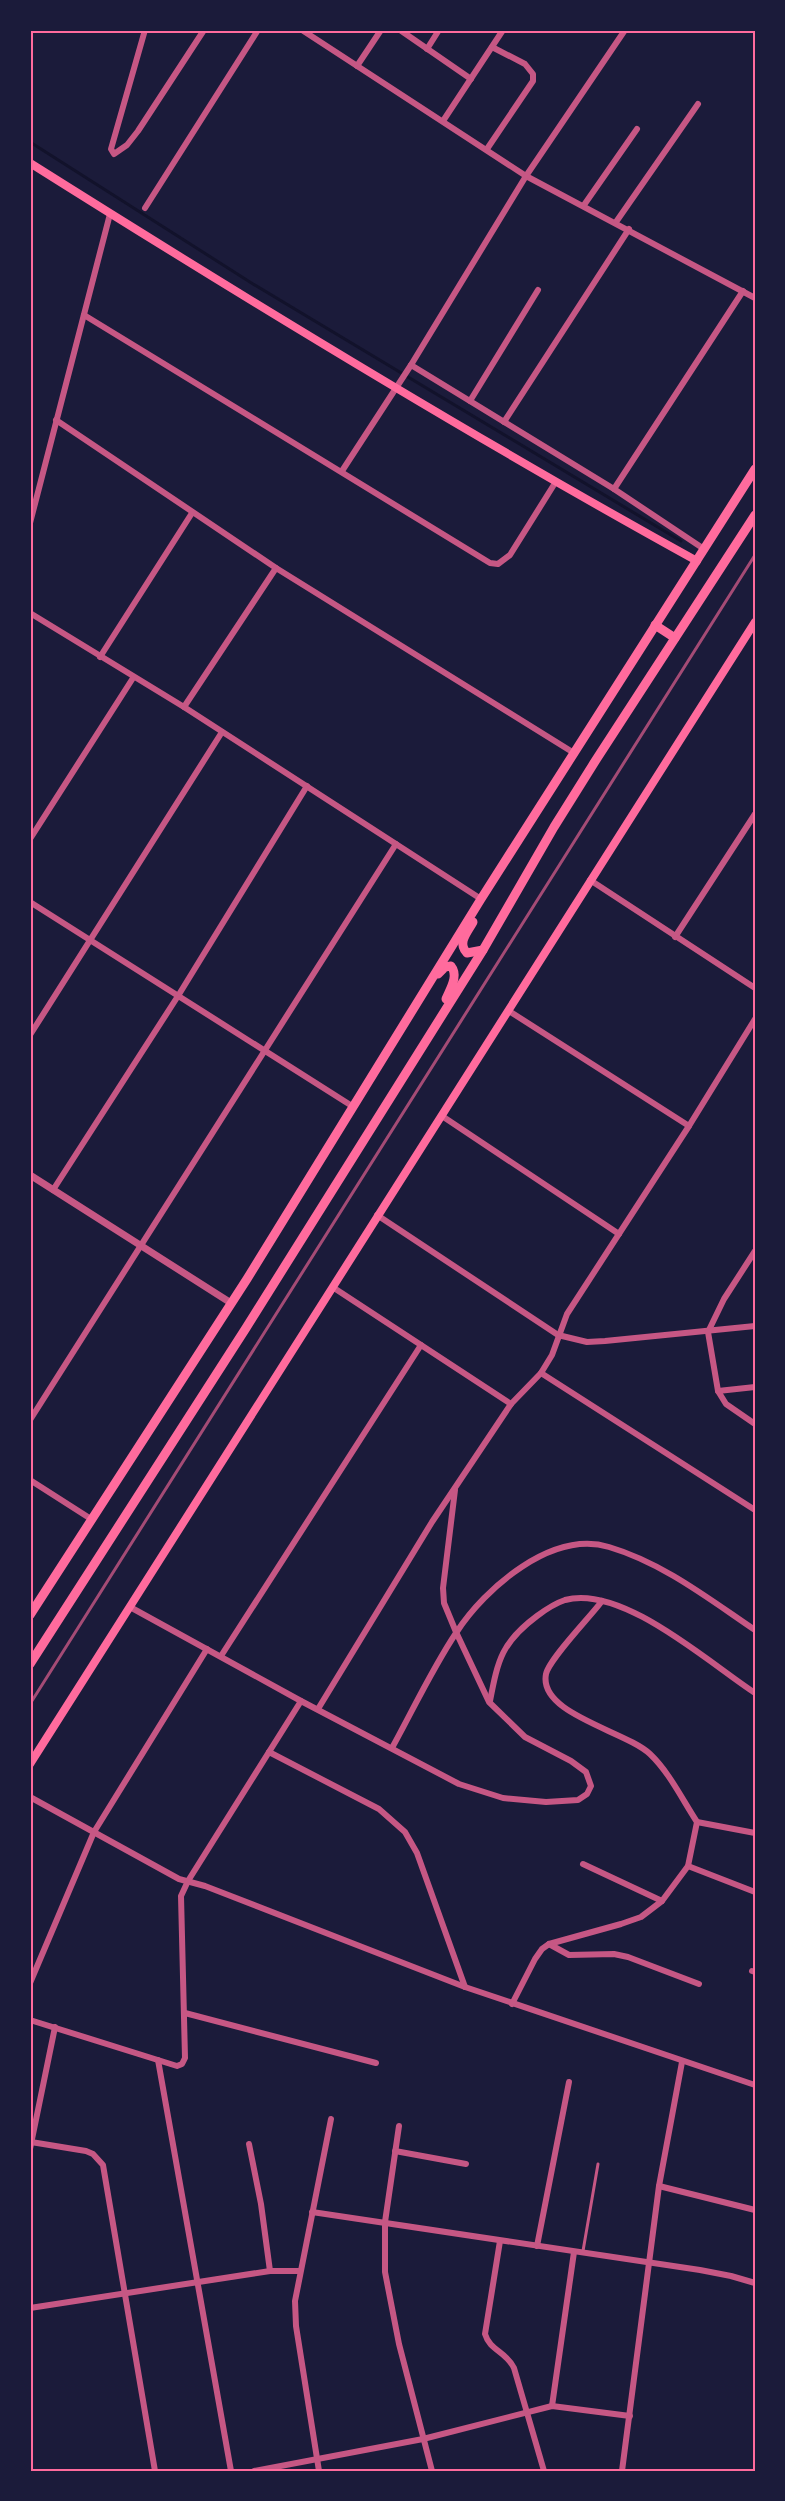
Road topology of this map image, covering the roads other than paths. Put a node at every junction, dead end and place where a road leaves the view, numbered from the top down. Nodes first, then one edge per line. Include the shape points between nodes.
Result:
1 (145, 30) edge
2 (258, 30) edge
3 (302, 30) edge
4 (381, 30) edge
5 (400, 30) edge
6 (439, 30) edge
7 (503, 30) edge
8 (625, 30) edge
9 (200, 31) edge
10 (492, 46) junction
11 (426, 49) junction
12 (357, 66) junction
13 (471, 79) junction
14 (698, 104) dead end
15 (444, 121) junction
16 (637, 129) dead end
17 (488, 149) junction
18 (32, 166) edge
19 (526, 176) junction
20 (584, 205) junction
21 (145, 208) dead end
22 (110, 213) junction
23 (616, 222) junction
24 (629, 229) junction
25 (538, 290) dead end
26 (743, 291) junction
27 (755, 298) edge
28 (84, 315) junction
29 (410, 367) junction
30 (397, 386) junction
31 (470, 401) junction
32 (56, 420) junction
33 (504, 422) junction
34 (755, 469) edge
35 (342, 471) junction
36 (555, 483) junction
37 (614, 489) junction
38 (192, 513) junction
39 (755, 515) edge
40 (30, 523) edge
41 (704, 549) junction
42 (697, 561) junction
43 (276, 568) junction
44 (30, 613) edge
45 (755, 622) edge
46 (656, 626) junction
47 (675, 638) junction
48 (100, 657) junction
49 (133, 678) junction
50 (184, 706) junction
51 (222, 732) junction
52 (574, 753) junction
53 (307, 786) junction
54 (755, 814) edge
55 (30, 839) edge
56 (396, 844) junction
57 (590, 880) junction
58 (481, 899) junction
59 (30, 902) edge
60 (675, 937) junction
61 (90, 940) junction
62 (483, 950) junction
63 (755, 988) edge
64 (423, 992) junction
65 (178, 996) junction
66 (509, 1011) junction
67 (755, 1019) edge
68 (30, 1035) edge
69 (427, 1036) junction
70 (265, 1050) junction
71 (352, 1106) junction
72 (442, 1116) junction
73 (689, 1126) junction
74 (30, 1175) edge
75 (53, 1190) junction
76 (377, 1215) junction
77 (619, 1233) junction
78 (140, 1245) junction
79 (755, 1251) edge
80 (334, 1288) junction
81 (231, 1303) junction
82 (755, 1326) edge
83 (708, 1332) junction
84 (558, 1335) junction
85 (421, 1345) junction
86 (541, 1372) junction
87 (755, 1387) edge
88 (718, 1392) junction
89 (511, 1404) junction
90 (30, 1420) edge
91 (755, 1424) edge
92 (30, 1480) edge
93 (454, 1490) junction
94 (755, 1510) edge
95 (92, 1519) junction
96 (602, 1601) junction
97 (130, 1607) junction
98 (30, 1615) edge
99 (755, 1630) edge
100 (456, 1632) junction
101 (207, 1649) junction
102 (221, 1656) junction
103 (30, 1664) edge
104 (755, 1694) edge
105 (301, 1701) junction
106 (489, 1702) junction
107 (318, 1709) junction
108 (392, 1748) junction
109 (269, 1752) junction
110 (30, 1764) edge
111 (30, 1797) edge
112 (697, 1822) junction
113 (94, 1832) junction
114 (755, 1833) edge
115 (583, 1864) dead end
116 (688, 1866) junction
117 (188, 1881) junction
118 (755, 1892) edge
119 (662, 1901) junction
120 (549, 1944) junction
121 (30, 1983) edge
122 (699, 1984) dead end
123 (465, 1987) junction
124 (512, 2004) junction
125 (185, 2013) junction
126 (30, 2020) edge
127 (55, 2027) junction
128 (158, 2060) junction
129 (682, 2062) junction
130 (376, 2063) dead end
131 (569, 2082) dead end
132 (755, 2085) edge
133 (331, 2119) dead end
134 (399, 2126) dead end
135 (249, 2144) dead end
136 (31, 2145) edge
137 (395, 2151) junction
138 (466, 2164) dead end
139 (598, 2164) dead end
140 (659, 2186) junction
141 (755, 2210) edge
142 (312, 2212) junction
143 (385, 2222) junction
144 (500, 2241) junction
145 (537, 2246) junction
146 (574, 2252) junction
147 (583, 2252) junction
148 (650, 2262) junction
149 (270, 2271) junction
150 (300, 2271) junction
151 (198, 2282) junction
152 (755, 2283) edge
153 (124, 2294) junction
154 (30, 2308) edge
155 (552, 2406) junction
156 (527, 2412) junction
157 (630, 2416) junction
158 (423, 2439) junction
159 (317, 2460) junction
160 (155, 2471) edge
161 (231, 2471) edge
162 (254, 2471) edge
163 (319, 2471) edge
164 (432, 2471) edge
165 (544, 2471) edge
166 (622, 2471) edge

1 - 9 street via 111,148 114,154 138,131
2 - 21 street
3 - 12 street
4 - 12 street
5 - 11 street
6 - 11 street
7 - 10 street
8 - 19 street
10 - 13 street
10 - 17 street via 525,64 533,81
11 - 13 street
12 - 15 street
13 - 15 street
14 - 23 street
15 - 17 street
16 - 20 street
17 - 19 street
18 - 22 main road
19 - 20 street
19 - 29 street
20 - 23 street
22 - 28 street
22 - 30 main road
23 - 24 street
24 - 26 street
24 - 33 street
25 - 31 street
26 - 27 street
26 - 37 street
28 - 32 street
28 - 35 street
29 - 30 street
29 - 31 street
30 - 35 street
30 - 36 main road
31 - 33 street
32 - 38 street
32 - 40 street
33 - 37 street
34 - 41 main road
35 - 36 street via 490,563 498,564 510,555
36 - 42 main road
37 - 41 street
38 - 43 street
38 - 48 street
39 - 47 main road
41 - 42 main road
42 - 46 main road
43 - 50 street
43 - 52 street
44 - 48 street
45 - 57 main road
46 - 47 main road
46 - 52 main road
47 - 62 main road via 554,827
48 - 49 street
49 - 50 street
49 - 55 street
50 - 51 street
51 - 53 street
51 - 61 street
52 - 58 main road
53 - 56 street
53 - 65 street
54 - 60 street
56 - 58 street
56 - 70 street
57 - 60 street
57 - 66 main road
58 - 62 main road via 482,908 462,943 468,953
58 - 64 main road
59 - 61 street
60 - 63 street
61 - 65 street
61 - 68 street
62 - 69 main road
64 - 69 main road via 443,969 453,967 453,982
64 - 71 main road
65 - 70 street
65 - 75 street
66 - 72 main road
66 - 73 street
67 - 73 street
69 - 103 main road via 246,1328
70 - 71 street
70 - 78 street
71 - 81 main road
72 - 76 main road
72 - 77 street
73 - 77 street
74 - 75 street
75 - 78 street
76 - 80 main road
76 - 84 street
77 - 84 street via 567,1314
78 - 81 street
78 - 90 street
79 - 83 street
80 - 85 street
80 - 97 main road
81 - 95 main road
82 - 83 street
83 - 84 street via 587,1342
83 - 88 street
84 - 86 street
85 - 89 street
85 - 102 street
86 - 89 street
86 - 94 street
87 - 88 street
88 - 91 street via 726,1404
89 - 93 street
92 - 95 street
93 - 100 street via 443,1588 444,1603
93 - 107 street
95 - 98 main road
96 - 104 street via 645,1618
96 - 106 street via 565,1600 522,1627 505,1648
96 - 112 street via 552,1663 546,1675 548,1689 557,1704 571,1713 633,1741 650,1754
97 - 101 street
97 - 110 main road
99 - 100 street via 671,1574 607,1546 580,1544 551,1550 514,1572 483,1599
100 - 106 street
100 - 108 street
101 - 102 street
101 - 113 street
102 - 105 street
105 - 107 street
105 - 109 street
106 - 108 street via 525,1737 586,1773 591,1786 587,1794 564,1802 503,1798 459,1784
107 - 108 street
109 - 117 street
109 - 123 street via 380,1809 405,1832 417,1853
111 - 113 street
112 - 114 street
112 - 116 street
113 - 117 street
113 - 121 street
115 - 119 street
116 - 118 street
116 - 119 street
117 - 123 street
117 - 125 street via 181,1902
119 - 120 street via 641,1917
120 - 122 street via 569,1955 628,1957
120 - 124 street via 535,1959
123 - 124 street
124 - 129 street
125 - 128 street via 182,2064
125 - 130 street
126 - 127 street
127 - 128 street
127 - 136 street
128 - 151 street
129 - 132 street
129 - 140 street
131 - 145 street
133 - 142 street
134 - 137 street
135 - 149 street
136 - 153 street via 86,2151 100,2160
137 - 138 street
137 - 143 street
139 - 147 lane
140 - 141 street
140 - 148 street
142 - 143 street
142 - 150 street
143 - 144 street
143 - 158 street via 385,2272 390,2304
144 - 145 street
144 - 156 street via 485,2334 492,2347 510,2359
145 - 146 street
146 - 147 street
146 - 155 street
147 - 148 street
148 - 152 street
148 - 157 street
149 - 150 street
149 - 151 street
150 - 159 street via 296,2326
151 - 153 street
151 - 161 street
153 - 154 street
153 - 160 street
155 - 156 street
155 - 157 street
156 - 158 street
156 - 165 street
157 - 166 street
158 - 159 street
158 - 164 street
159 - 162 street
159 - 163 street

